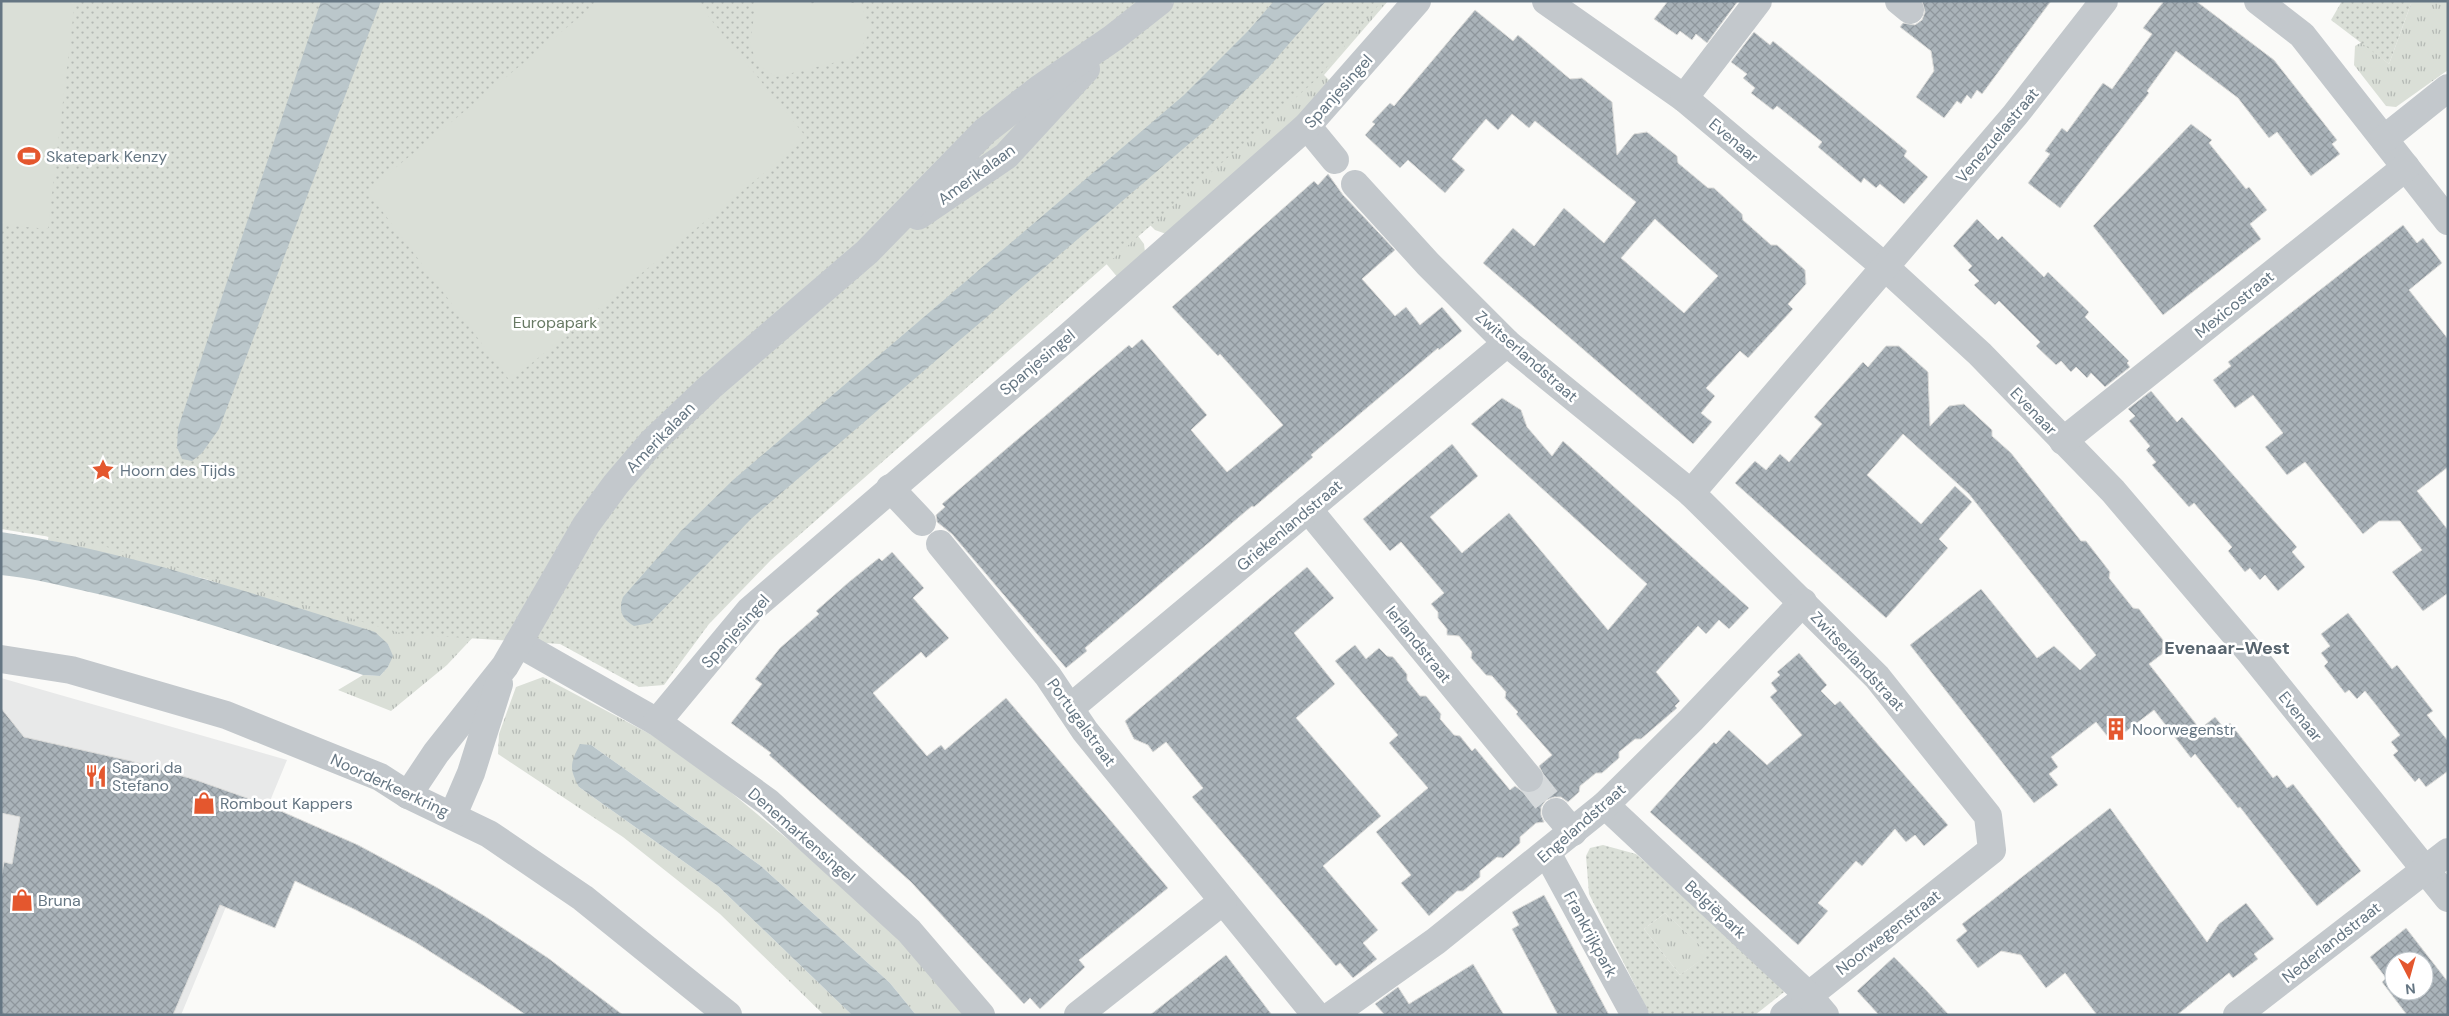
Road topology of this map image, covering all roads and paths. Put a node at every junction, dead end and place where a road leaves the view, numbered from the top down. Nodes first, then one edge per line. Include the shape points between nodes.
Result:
1 (1160, 1) edge
2 (1417, 1) edge
3 (1546, 1) edge
4 (1758, 1) edge
5 (2104, 1) edge
6 (2258, 1) edge
7 (2448, 88) edge
8 (1684, 98) junction
9 (1307, 126) junction
10 (2384, 139) junction
11 (1335, 160) dead end
12 (2406, 167) junction
13 (1355, 184) dead end
14 (2448, 221) edge
15 (1885, 267) junction
16 (1507, 343) junction
17 (2063, 441) junction
18 (890, 488) junction
19 (1691, 493) junction
20 (1308, 509) junction
21 (922, 522) dead end
22 (940, 544) dead end
23 (1803, 602) junction
24 (511, 654) junction
25 (1, 659) edge
26 (1070, 708) junction
27 (657, 722) junction
28 (1529, 778) tunnel mouth
29 (408, 795) junction
30 (1605, 805) junction
31 (453, 815) junction
32 (1992, 850) joint
33 (2448, 852) edge
34 (1547, 853) junction
35 (2425, 870) junction
36 (2448, 898) edge
37 (1223, 902) junction
38 (1817, 1005) edge
39 (728, 1015) edge
40 (981, 1015) edge
41 (1078, 1015) edge
42 (1316, 1015) edge
43 (1332, 1015) edge
44 (1635, 1015) edge
45 (1784, 1015) edge
46 (2237, 1015) edge

1 - 24 street, Amerikalaan via 985,130 867,252 710,387 651,443 586,525
2 - 9 street, Spanjesingel
3 - 8 street, Evenaar
4 - 8 street
5 - 15 street, Venezuelastraat via 2015,115
6 - 10 street via 2302,35
7 - 10 street
8 - 15 street, Evenaar
9 - 11 street
9 - 18 street, Spanjesingel via 1069,336
10 - 12 street
12 - 14 street
12 - 17 street, Mexicostraat
13 - 16 street, Zwitserlandstraat via 1428,264
15 - 17 street, Evenaar via 1980,354
15 - 19 street
16 - 19 street, Zwitserlandstraat
16 - 20 street, Griekenlandstraat
17 - 35 street, Evenaar via 2113,491 2250,652
18 - 21 street
18 - 27 street, Spanjesingel via 750,610
19 - 23 street, Zwitserlandstraat
20 - 26 street, Griekenlandstraat
20 - 28 street, Ierlandstraat
22 - 26 street, Portugalstraat via 1014,633
23 - 30 street, Engelandstraat
23 - 32 street, Zwitserlandstraat via 1877,677 1988,816
24 - 27 street, Denemarkensingel
24 - 29 street, Amerikalaan
24 - 31 street, Amerikalaan
25 - 29 street, Noorderkeerkring via 71,670 226,715 380,777
26 - 37 street, Portugalstraat
27 - 40 street, Denemarkensingel via 768,802 909,931
29 - 31 street, Noorderkeerkring
30 - 34 street, Engelandstraat via 1565,822
30 - 38 street, Belgiëpark
31 - 39 street, Noorderkeerkring via 502,842 583,898
32 - 38 street, Noorwegenstraat
33 - 35 street
34 - 43 street, Engelandstraat via 1440,938
34 - 44 street, Frankrijkpark
35 - 36 street, Evenaar
35 - 46 street, Nederlandstraat
37 - 41 street
37 - 42 street, Portugalstraat
38 - 45 street, Noorwegenstraat

